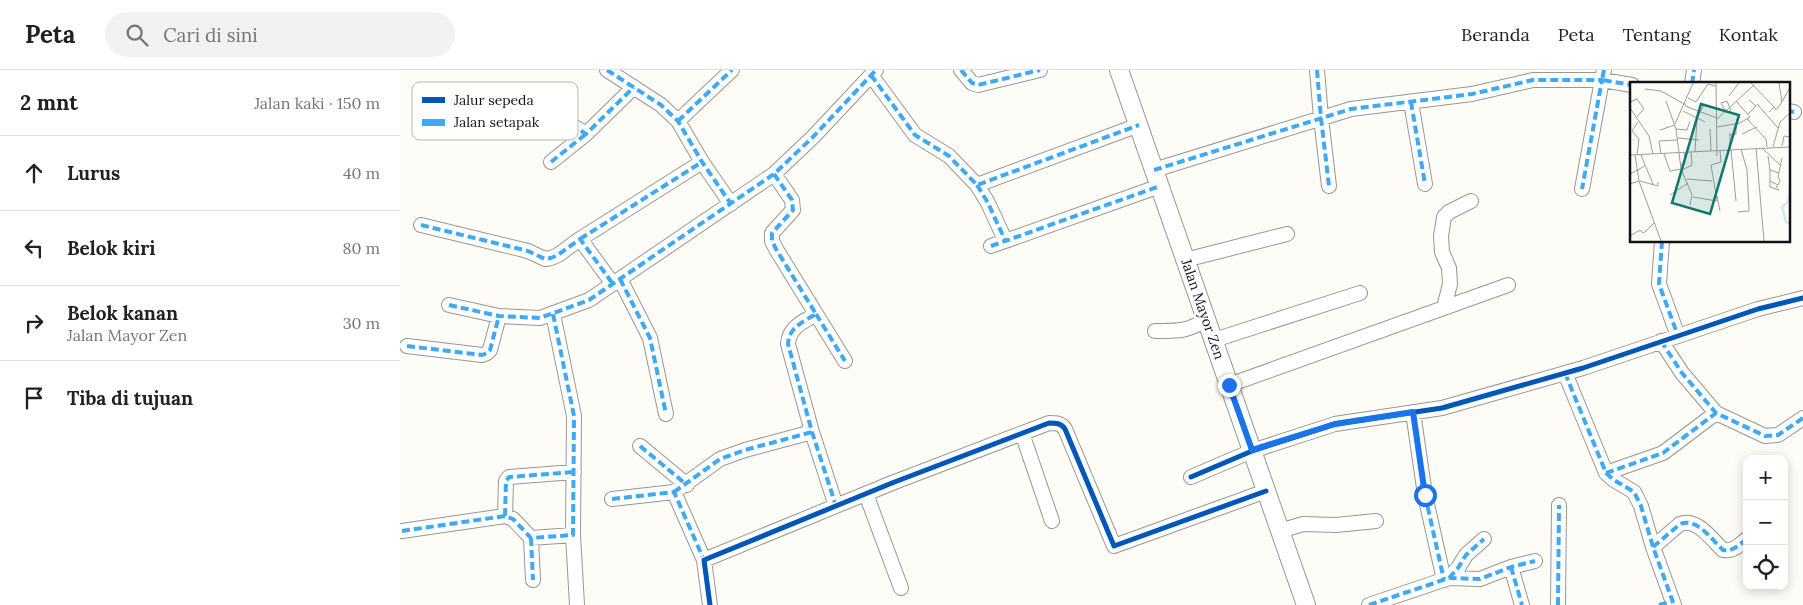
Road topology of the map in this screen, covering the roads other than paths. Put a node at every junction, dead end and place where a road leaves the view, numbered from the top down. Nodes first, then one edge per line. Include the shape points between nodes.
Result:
1 (607, 70) edge
2 (732, 70) edge
3 (961, 70) edge
4 (1040, 70) edge
5 (1119, 70) edge
6 (1317, 70) edge
7 (874, 72) edge
8 (1603, 75) edge
9 (1630, 84) edge
10 (634, 87) junction
11 (1411, 102) junction
12 (1321, 118) junction
13 (678, 120) junction
14 (1138, 125) junction
15 (578, 129) edge
16 (586, 134) junction
17 (551, 162) dead end
18 (702, 162) junction
19 (774, 174) junction
20 (1157, 178) junction
21 (1425, 184) dead end
22 (977, 186) junction
23 (1329, 186) dead end
24 (1582, 189) dead end
25 (1471, 201) dead end
26 (731, 204) junction
27 (421, 225) dead end
28 (1287, 234) dead end
29 (580, 239) junction
30 (1005, 240) junction
31 (1662, 242) edge
32 (991, 246) dead end
33 (1185, 260) junction
34 (617, 281) junction
35 (1508, 285) dead end
36 (1360, 293) dead end
37 (1803, 298) edge
38 (449, 305) dead end
39 (1444, 308) junction
40 (553, 314) junction
41 (816, 314) junction
42 (499, 316) junction
43 (1206, 320) junction
44 (1156, 331) dead end
45 (1678, 336) junction
46 (1214, 340) junction
47 (1661, 341) junction
48 (407, 346) dead end
49 (845, 361) dead end
50 (1565, 373) junction
51 (1229, 385) junction
52 (1413, 412) junction
53 (666, 414) dead end
54 (1716, 414) junction
55 (1803, 418) edge
56 (812, 432) junction
57 (1022, 433) junction
58 (640, 446) dead end
59 (1252, 450) junction
60 (574, 472) junction
61 (1606, 473) junction
62 (1191, 477) dead end
63 (687, 485) junction
64 (1266, 491) junction
65 (674, 492) junction
66 (866, 494) junction
67 (612, 499) dead end
68 (1559, 505) dead end
69 (836, 506) junction
70 (505, 516) junction
71 (1052, 520) dead end
72 (1376, 522) dead end
73 (402, 531) dead end
74 (1280, 531) junction
75 (573, 535) junction
76 (531, 538) junction
77 (1484, 539) dead end
78 (1743, 542) edge
79 (1653, 548) junction
80 (704, 560) junction
81 (1535, 561) dead end
82 (1511, 567) junction
83 (1446, 579) junction
84 (533, 580) dead end
85 (901, 588) dead end
86 (1673, 603) edge
87 (577, 605) edge
88 (710, 605) edge
89 (1306, 605) edge
90 (1369, 605) edge
91 (1522, 605) edge
92 (1558, 605) edge
93 (1659, 605) edge

1 - 10 street
2 - 13 street
3 - 4 street via 978,85
5 - 14 street, Jalan Mayor Zen
6 - 12 street
7 - 19 street
7 - 22 street via 915,135 950,156
8 - 9 street
8 - 11 street via 1533,80 1472,94
8 - 24 street
10 - 13 street
10 - 16 street
11 - 12 street via 1351,109
11 - 21 street
12 - 20 street
12 - 23 street
13 - 18 street
14 - 20 street, Jalan Mayor Zen
14 - 22 street
15 - 16 street
16 - 17 street
18 - 26 street
18 - 29 street
19 - 26 street
19 - 41 street via 792,200 793,210 772,233 772,241
20 - 30 street
20 - 33 street, Jalan Mayor Zen
22 - 30 street
25 - 39 street via 1444,217 1442,252 1449,268 1450,284
26 - 34 street
27 - 29 street via 545,259 558,255
28 - 33 street
29 - 34 street
30 - 32 street
31 - 45 street via 1660,284
33 - 43 street, Jalan Mayor Zen
34 - 40 street via 589,300
34 - 53 street via 650,338
35 - 39 street
36 - 46 street
37 - 45 street via 1758,309
38 - 42 street
39 - 51 street
40 - 42 street via 540,318
40 - 60 street via 574,416
41 - 49 street
41 - 56 street via 788,335
42 - 48 street via 490,350 482,355
43 - 44 street via 1190,330
43 - 46 street, Jalan Mayor Zen
45 - 47 street
46 - 51 street, Jalan Mayor Zen
47 - 50 street
47 - 54 street
50 - 52 street via 1442,408
50 - 61 street
51 - 59 street, Jalan Mayor Zen
52 - 59 street via 1335,424
52 - 83 street via 1425,495
54 - 55 street via 1765,436 1778,435
54 - 61 street via 1663,453
56 - 63 street via 720,460
56 - 69 street
57 - 64 street via 1049,423 1062,425 1114,546
57 - 66 street
57 - 71 street
58 - 63 street
59 - 62 street
59 - 64 street, Jalan Mayor Zen
60 - 70 street via 509,477 506,481
60 - 75 street
61 - 79 street via 1634,492 1642,506
63 - 65 street
64 - 74 street, Jalan Mayor Zen
65 - 67 street
65 - 80 street
66 - 69 street
66 - 85 street
68 - 92 street
69 - 80 street
70 - 73 street
70 - 76 street via 513,519
72 - 74 street via 1303,524
74 - 89 street, Jalan Mayor Zen
75 - 76 street
75 - 87 street
76 - 84 street
77 - 83 street
78 - 79 street via 1729,552 1695,524 1685,522
79 - 86 street
80 - 88 street
81 - 82 street
82 - 83 street via 1480,579
82 - 91 street
83 - 90 street
86 - 93 street

